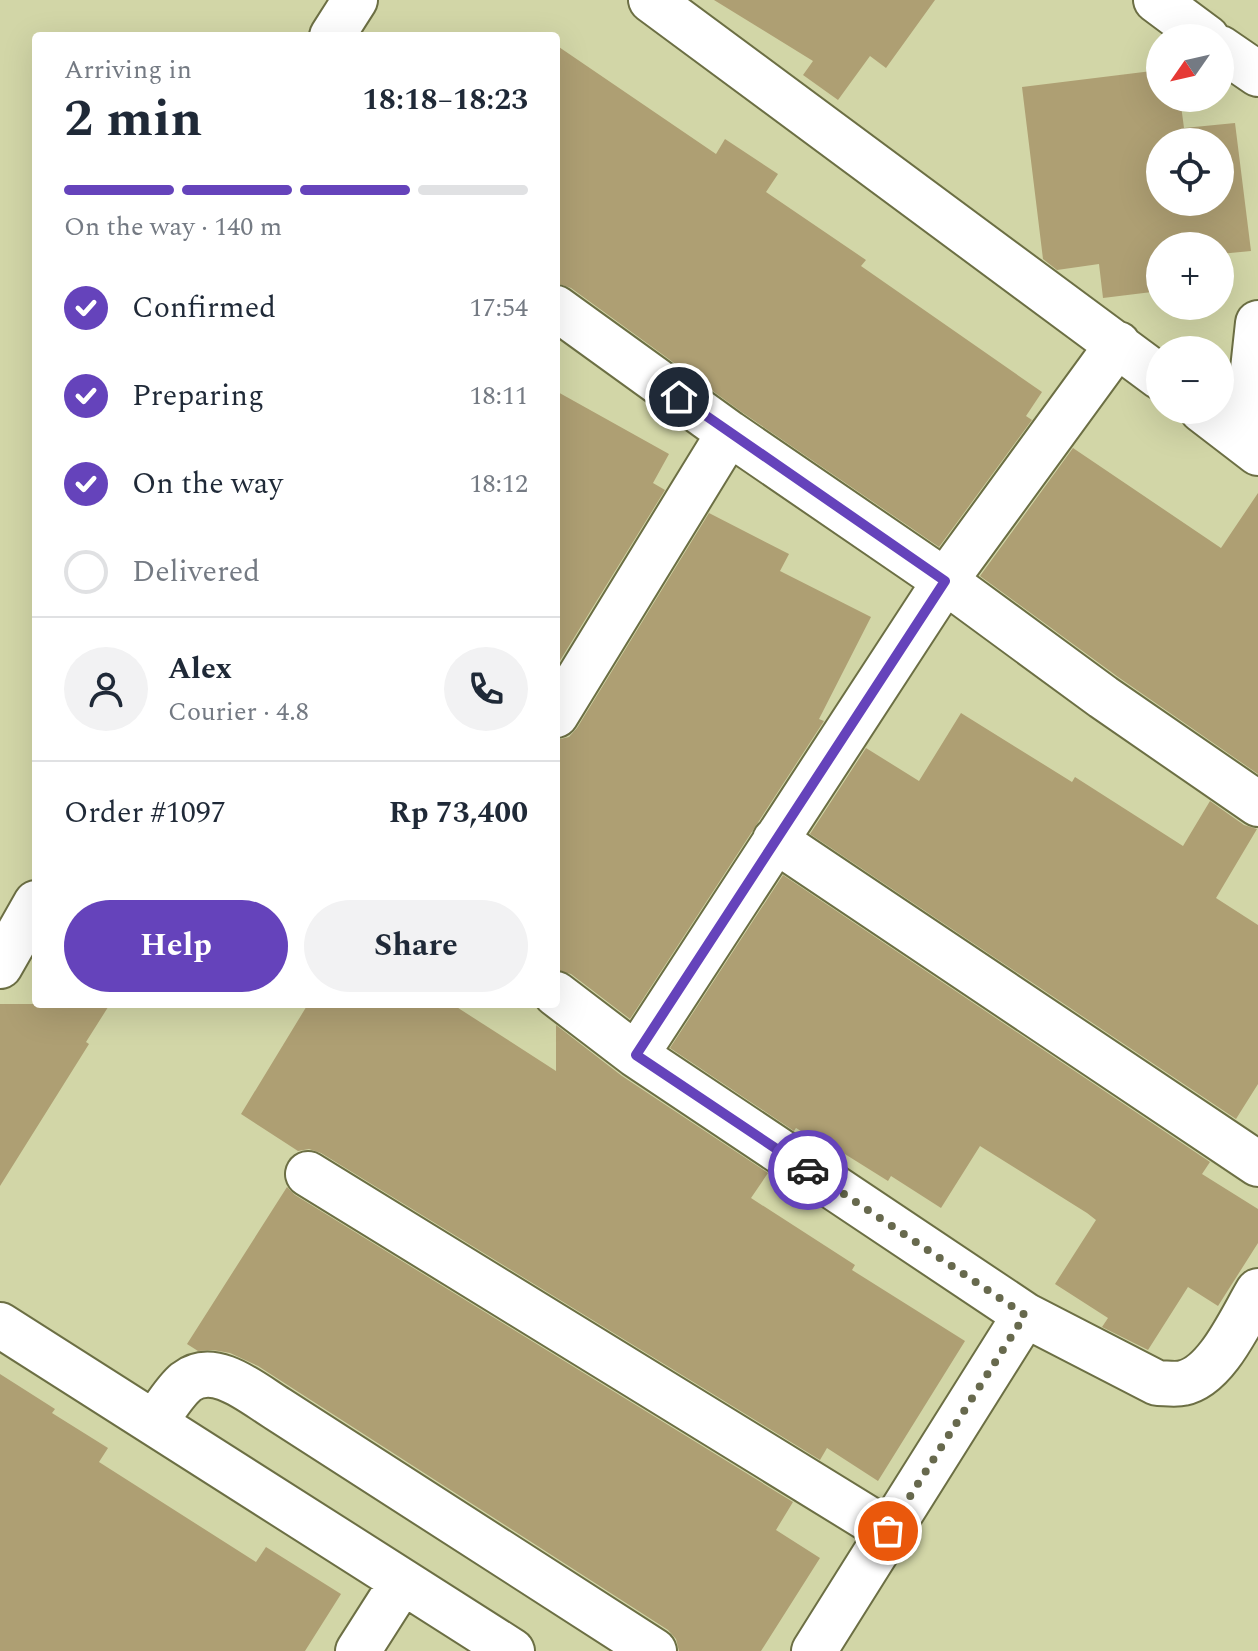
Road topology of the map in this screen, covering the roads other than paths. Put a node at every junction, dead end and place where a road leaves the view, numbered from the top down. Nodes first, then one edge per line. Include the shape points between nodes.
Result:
1 (355, 0) edge
2 (651, 0) edge
3 (1156, 0) edge
4 (1188, 24) edge
5 (335, 32) edge
6 (1234, 58) edge
7 (1258, 74) edge
8 (560, 311) edge
9 (1258, 323) edge
10 (1118, 344) junction
11 (1146, 366) edge
12 (1220, 424) edge
13 (729, 433) junction
14 (1252, 448) edge
15 (945, 581) junction
16 (560, 708) edge
17 (1258, 804) edge
18 (775, 840) junction
19 (32, 910) edge
20 (0, 966) edge
21 (560, 997) edge
22 (636, 1055) junction
23 (1258, 1164) edge
24 (308, 1174) dead end
25 (1258, 1291) edge
26 (1025, 1315) junction
27 (0, 1325) edge
28 (154, 1423) junction
29 (888, 1531) junction
30 (402, 1582) junction
31 (358, 1651) edge
32 (512, 1651) edge
33 (654, 1651) edge
34 (814, 1651) edge

1 - 5 street
2 - 10 street
3 - 4 street
6 - 7 street
8 - 13 street
9 - 14 street
10 - 11 street
10 - 15 street
12 - 14 street
13 - 15 street
13 - 16 street
15 - 17 street
15 - 18 street
18 - 22 street
18 - 23 street
19 - 20 street
21 - 22 street
22 - 26 street
24 - 29 street
25 - 26 street via 1218,1358 1198,1377 1181,1384 1157,1383
26 - 29 street
27 - 28 street
28 - 30 street
28 - 33 street via 184,1384 201,1373 222,1376
29 - 34 street
30 - 31 street
30 - 32 street

